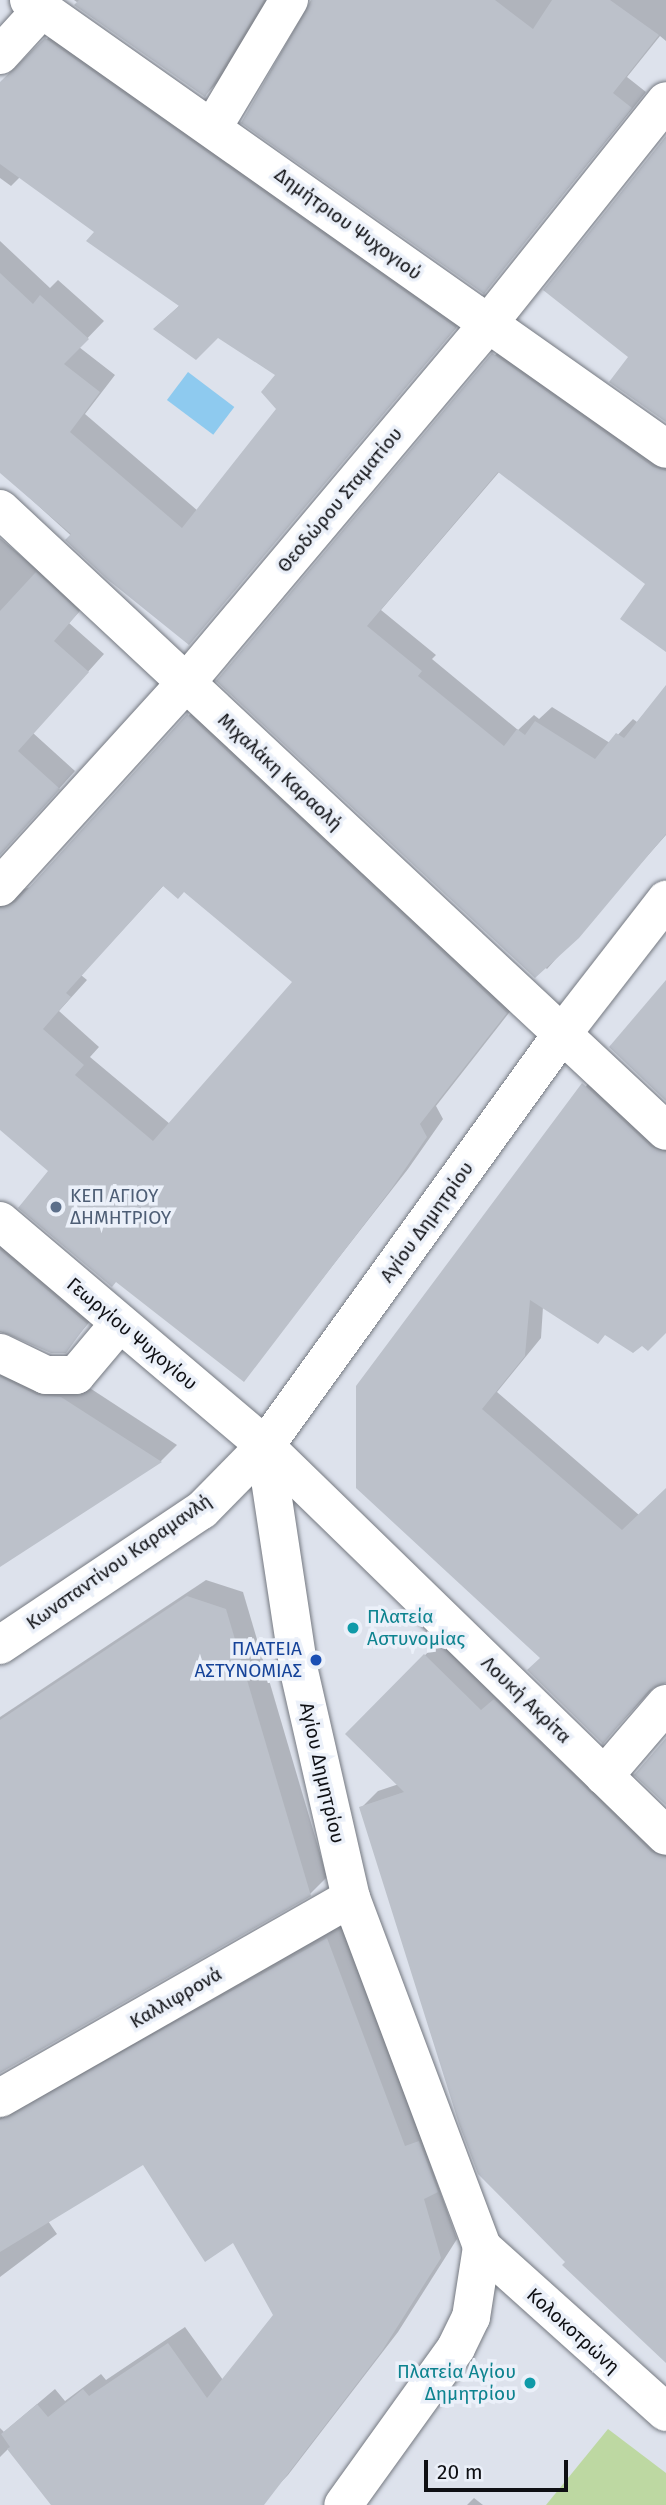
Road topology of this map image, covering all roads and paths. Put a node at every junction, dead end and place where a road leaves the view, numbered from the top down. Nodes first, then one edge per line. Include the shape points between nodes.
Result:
1 (289, 0) edge
2 (35, 5) edge
3 (0, 55) edge
4 (666, 101) edge
5 (213, 127) junction
6 (488, 324) junction
7 (666, 449) edge
8 (0, 509) edge
9 (185, 684) junction
10 (0, 887) edge
11 (666, 900) edge
12 (562, 1034) junction
13 (666, 1131) edge
14 (0, 1221) edge
15 (119, 1324) junction
16 (0, 1353) edge
17 (265, 1446) junction
18 (0, 1644) edge
19 (666, 1704) edge
20 (604, 1776) junction
21 (666, 1836) edge
22 (351, 1898) junction
23 (0, 2098) edge
24 (482, 2247) junction
25 (666, 2412) edge
26 (343, 2505) edge

1 - 5 street
2 - 3 street
2 - 5 street, Δημήτριου Ψυχογιού
4 - 6 street, Θεοδώρου Σταματίου
5 - 6 street, Δημήτριου Ψυχογιού
6 - 7 street, Δημήτριου Ψυχογιού
6 - 9 street, Θεοδώρου Σταματίου
8 - 9 street, Μιχαλάκη Καραολή
9 - 10 street, Θεοδώρου Σταματίου
9 - 12 street, Μιχαλάκη Καραολή
11 - 12 street, Αγίου Δημητρίου
12 - 13 street, Μιχαλάκη Καραολή
12 - 17 street, Αγίου Δημητρίου
14 - 15 street, Γεωργίου Ψυχογίου
15 - 16 street via 76,1375 46,1375
15 - 17 street, Γεωργίου Ψυχογίου
17 - 18 street, Κωνσταντίνου Καραμανλή via 202,1510
17 - 20 street, Λουκή Ακρίτα
17 - 22 street, Αγίου Δημητρίου via 299,1671
19 - 20 street
20 - 21 street, Λουκή Ακρίτα
22 - 23 street, Καλλιφρονά
22 - 24 street, Αγίου Δημητρίου
24 - 25 street, Κολοκοτρώνη
24 - 26 street, Αγίου Δημητρίου via 471,2317 456,2348

